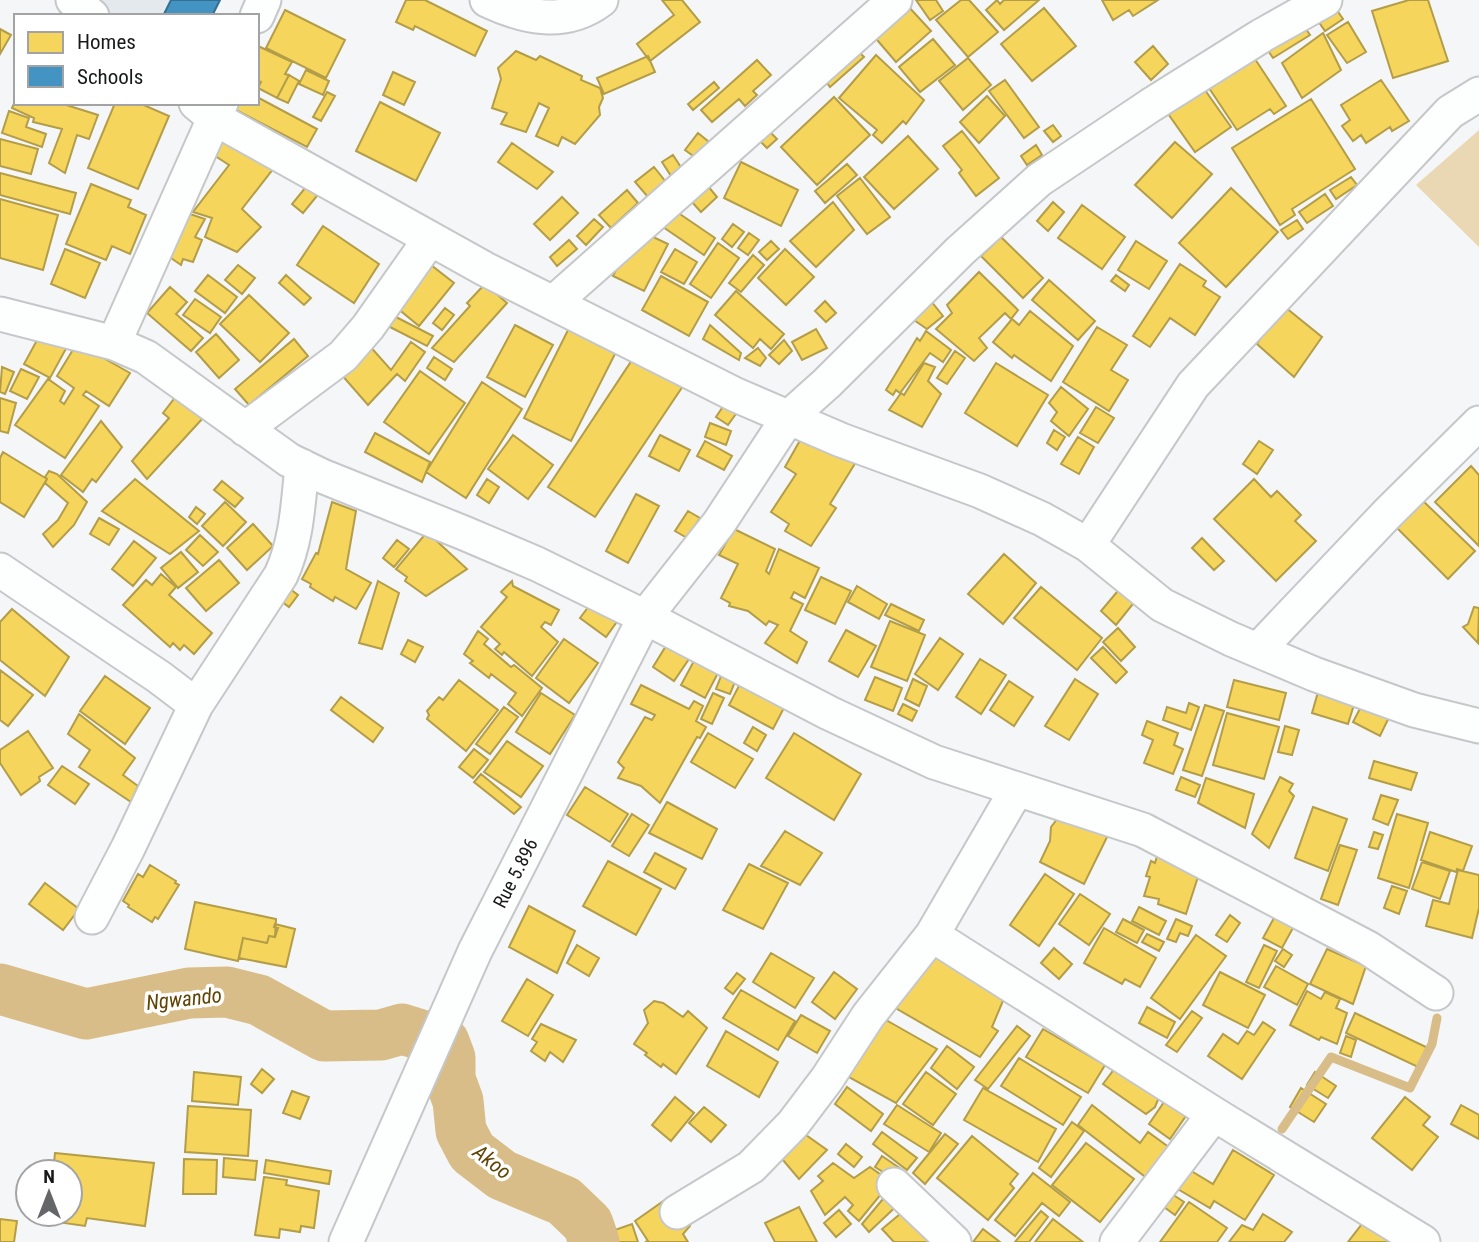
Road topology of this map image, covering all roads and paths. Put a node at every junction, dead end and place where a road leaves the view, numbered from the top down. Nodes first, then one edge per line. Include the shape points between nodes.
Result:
1 (73, 0) edge
2 (486, 0) edge
3 (601, 0) edge
4 (895, 0) edge
5 (1325, 0) edge
6 (90, 14) edge
7 (1479, 94) edge
8 (210, 108) edge
9 (430, 239) junction
10 (553, 303) junction
11 (0, 314) edge
12 (114, 343) junction
13 (788, 418) junction
14 (1479, 424) edge
15 (245, 429) junction
16 (302, 466) junction
17 (1088, 545) junction
18 (0, 570) edge
19 (645, 617) junction
20 (1258, 650) junction
21 (196, 705) junction
22 (1479, 726) edge
23 (1017, 789) junction
24 (92, 917) dead end
25 (932, 934) junction
26 (1436, 993) dead end
27 (1214, 1114) junction
28 (894, 1185) dead end
29 (677, 1212) dead end
30 (346, 1242) edge
31 (954, 1242) edge
32 (1117, 1242) edge
33 (1423, 1242) edge

1 - 6 street
2 - 3 street via 505,9 562,18
4 - 10 street
5 - 13 street, Rue 5.896 via 1151,105 1039,180
7 - 17 street via 1450,112 1193,385
8 - 9 street
8 - 12 street
9 - 10 street
9 - 15 street via 343,356
10 - 13 street
11 - 12 street
12 - 15 street via 146,357
13 - 17 street via 980,491
13 - 19 street, Rue 5.896 via 719,523
14 - 20 street
15 - 16 street
16 - 19 street via 537,564
16 - 21 street via 292,552
17 - 20 street via 1162,605
18 - 21 street
19 - 23 street via 934,762
19 - 30 street, Rue 5.896 via 475,951
20 - 22 street via 1414,710
21 - 24 street
23 - 25 street
23 - 26 street via 1143,830 1368,948
25 - 27 street
25 - 29 street via 793,1124 751,1167
27 - 32 street
27 - 33 street
28 - 31 street

